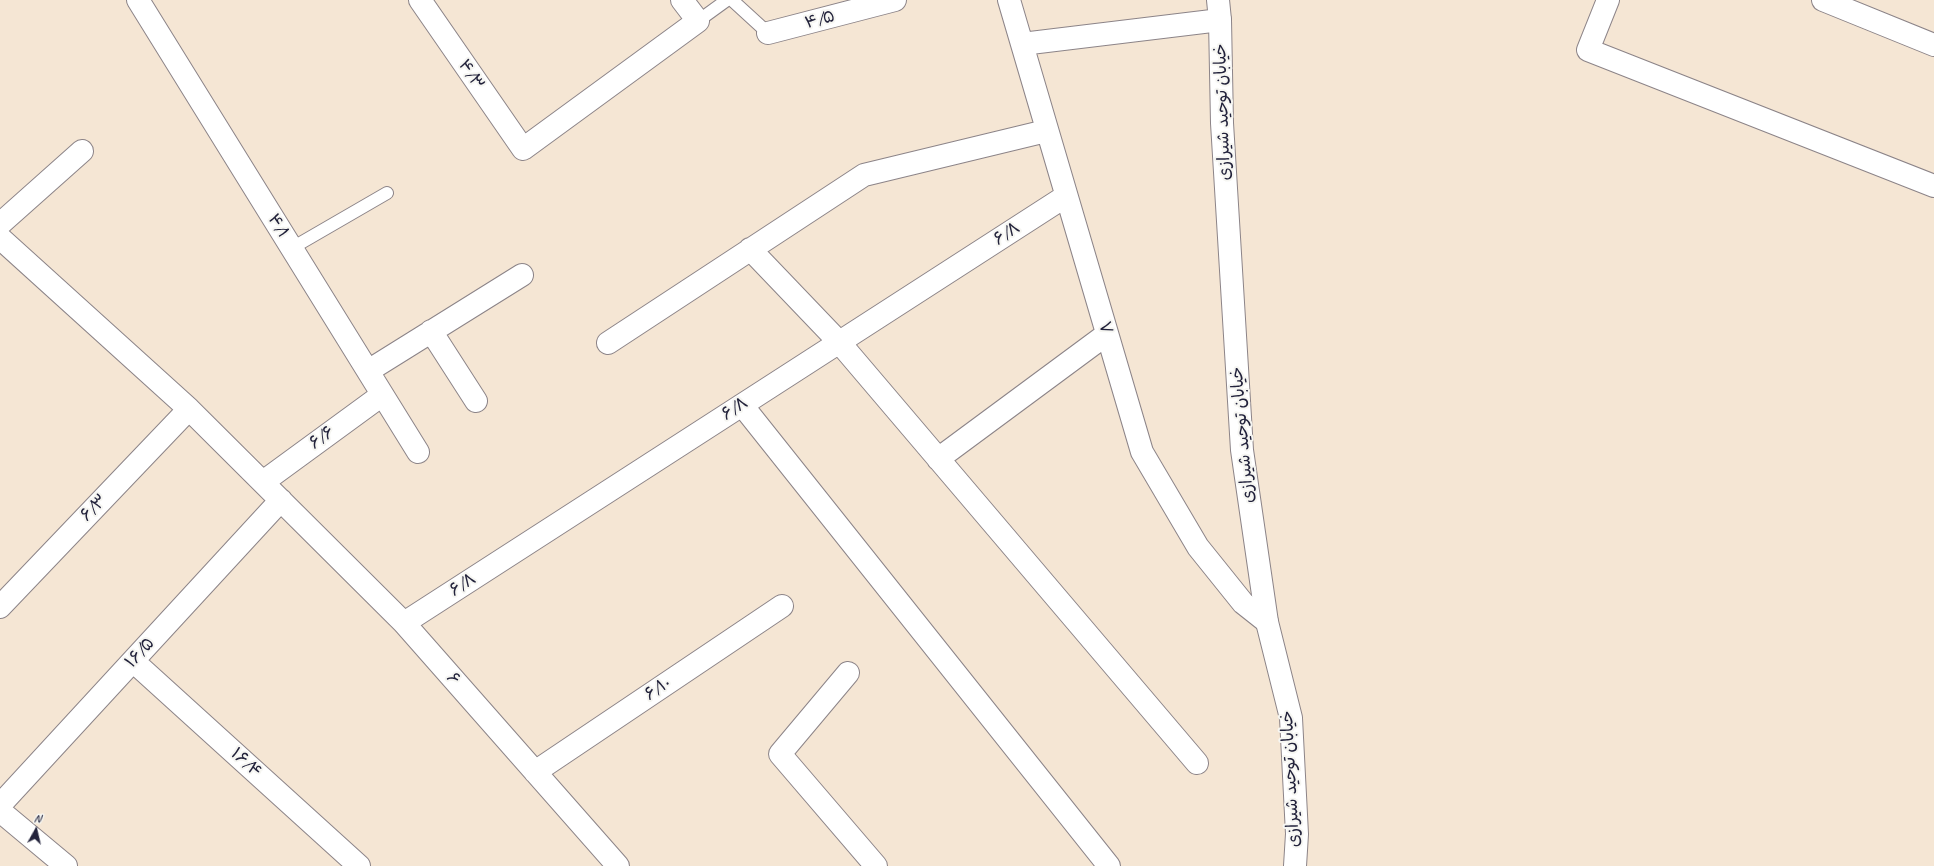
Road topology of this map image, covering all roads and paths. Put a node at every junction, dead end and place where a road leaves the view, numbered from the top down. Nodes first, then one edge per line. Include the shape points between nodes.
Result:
1 (138, 0) edge
2 (420, 0) edge
3 (682, 0) edge
4 (726, 0) edge
5 (732, 0) edge
6 (895, 0) edge
7 (1009, 0) edge
8 (1608, 0) edge
9 (1823, 0) edge
10 (1219, 10) edge
11 (698, 21) junction
12 (768, 33) joint
13 (1022, 44) junction
14 (1934, 45) edge
15 (1046, 131) junction
16 (82, 151) dead end
17 (1934, 186) edge
18 (387, 193) dead end
19 (1066, 196) junction
20 (0, 224) edge
21 (0, 238) edge
22 (292, 248) junction
23 (750, 249) junction
24 (522, 275) dead end
25 (431, 331) junction
26 (1107, 334) junction
27 (839, 342) junction
28 (608, 343) dead end
29 (368, 371) junction
30 (382, 395) junction
31 (476, 401) dead end
32 (742, 405) junction
33 (188, 409) junction
34 (418, 452) dead end
35 (938, 459) junction
36 (262, 482) junction
37 (281, 500) junction
38 (782, 606) dead end
39 (0, 607) edge
40 (1267, 622) junction
41 (404, 623) junction
42 (133, 661) junction
43 (848, 673) dead end
44 (1197, 764) dead end
45 (535, 772) junction
46 (0, 805) edge
47 (0, 811) edge
48 (66, 866) edge
49 (359, 866) edge
50 (618, 866) edge
51 (876, 866) edge
52 (1109, 866) edge
53 (1294, 866) edge

1 - 22 street, ۴/۱
2 - 11 street, ۴/۳ via 523,149
3 - 11 street
4 - 11 lane
5 - 12 lane
6 - 12 street, ۴/۵
7 - 13 street, ۷
8 - 17 street via 1588,50
9 - 14 street
10 - 13 street
10 - 40 street, خیابان توحید شیرازی via 1222,123 1242,450
13 - 15 street, ۷
15 - 19 street, ۷
15 - 23 street via 864,175
16 - 20 street
18 - 22 lane
19 - 26 street, ۷
19 - 27 street, ۶/۸
21 - 33 street, ۶
22 - 29 street, ۴/۱
23 - 27 street
23 - 28 street
24 - 25 street
25 - 29 street
25 - 31 street
26 - 35 street
26 - 40 street, ۷ via 1142,452 1198,547 1243,603
27 - 32 street, ۶/۸
27 - 35 street
29 - 30 street, ۴/۱
30 - 34 street, ۴/۱
30 - 36 street, ۶/۶
32 - 41 street, ۶/۸
32 - 52 street
33 - 36 street, ۶
33 - 39 street, ۶/۳
35 - 44 street
36 - 37 street, ۶
37 - 41 street, ۶
37 - 42 street, ۱۶/۵
38 - 45 street, ۶/۱۰
40 - 53 street, خیابان توحید شیرازی via 1291,718 1297,834
41 - 45 street, ۶
42 - 46 street, ۱۶/۵
42 - 49 street, ۱۶/۴
43 - 51 street via 780,754
45 - 50 street, ۶
47 - 48 street

